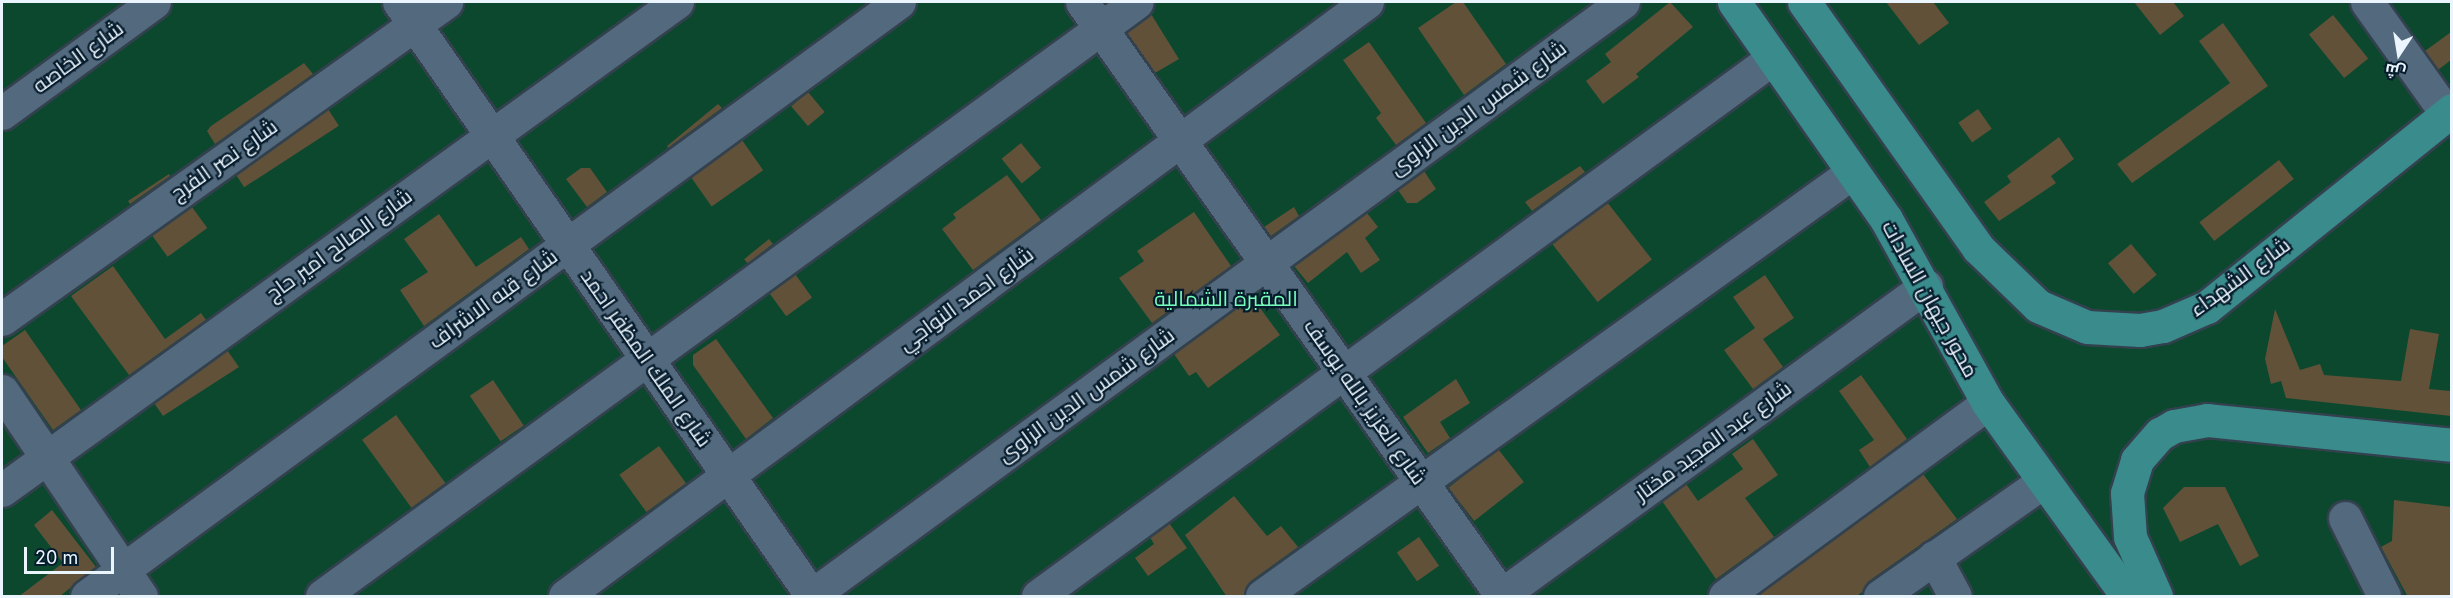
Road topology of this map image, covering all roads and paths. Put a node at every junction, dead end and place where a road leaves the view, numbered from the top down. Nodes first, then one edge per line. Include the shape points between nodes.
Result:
1 (154, 2) edge
2 (446, 2) edge
3 (676, 2) edge
4 (899, 2) edge
5 (1082, 2) edge
6 (1137, 2) edge
7 (1367, 2) edge
8 (1623, 2) edge
9 (1734, 2) edge
10 (1804, 2) edge
11 (2367, 2) edge
12 (407, 13) edge
13 (1101, 28) junction
14 (1773, 58) junction
15 (2450, 112) edge
16 (2, 113) edge
17 (491, 135) junction
18 (1182, 142) junction
19 (1853, 172) junction
20 (567, 244) junction
21 (1266, 263) junction
22 (1926, 286) junction
23 (2, 319) edge
24 (647, 359) junction
25 (1344, 373) junction
26 (2, 391) edge
27 (1988, 403) junction
28 (2451, 445) edge
29 (46, 457) junction
30 (727, 474) junction
31 (1420, 481) junction
32 (2043, 482) junction
33 (2, 490) edge
34 (2344, 518) dead end
35 (1934, 557) junction
36 (123, 570) junction
37 (811, 596) edge
38 (1501, 596) edge
39 (87, 597) edge
40 (141, 597) edge
41 (322, 597) edge
42 (565, 597) edge
43 (1038, 597) edge
44 (1263, 597) edge
45 (1725, 597) edge
46 (1880, 597) edge
47 (1955, 597) edge
48 (2127, 597) edge
49 (2156, 597) edge
50 (2384, 597) edge

1 - 16 street, شارع الخاصه
2 - 12 street, شارع نصر الفرج
3 - 17 street, شارع الصالح امير حاج
4 - 20 street, شارع قبه الاشراف
5 - 13 street, شارع العزيز بالله يوسف
6 - 13 street
7 - 18 street, شارع احمد النواجي
8 - 21 street, شارع شمس الدين الزاوى
9 - 14 main road, محور جيهان السادات
10 - 15 main road, شارع الشهداء via 1978,248 2038,306 2062,318 2113,331 2163,326 2207,307
11 - 15 street
12 - 17 street, شارع الملك المظفر احمد
12 - 23 street, شارع نصر الفرج
13 - 18 street, شارع العزيز بالله يوسف
13 - 24 street
14 - 19 main road, محور جيهان السادات
14 - 25 street
17 - 20 street, شارع الملك المظفر احمد
17 - 29 street, شارع الصالح امير حاج
18 - 21 street, شارع العزيز بالله يوسف
18 - 30 street, شارع احمد النواجي
19 - 22 main road, محور جيهان السادات
19 - 31 street
20 - 24 street, شارع الملك المظفر احمد
20 - 36 street, شارع قبه الاشراف
21 - 25 street, شارع العزيز بالله يوسف
21 - 37 street, شارع شمس الدين الزاوى
22 - 27 main road, محور جيهان السادات
22 - 38 street, شارع عبد المجيد مختار
24 - 30 street, شارع الملك المظفر احمد
24 - 41 street
25 - 31 street, شارع العزيز بالله يوسف
25 - 43 street
26 - 29 street
27 - 32 main road, محور جيهان السادات
27 - 45 street
28 - 49 main road via 2207,420 2174,426 2160,434 2137,460 2127,493 2130,537
29 - 33 street, شارع الصالح امير حاج
29 - 36 street
30 - 37 street, شارع الملك المظفر احمد
30 - 42 street, شارع احمد النواجي
31 - 38 street, شارع العزيز بالله يوسف
31 - 44 street
32 - 35 street
32 - 48 main road, محور جيهان السادات
34 - 50 street
35 - 46 street
35 - 47 street
36 - 39 street, شارع قبه الاشراف
36 - 40 street

